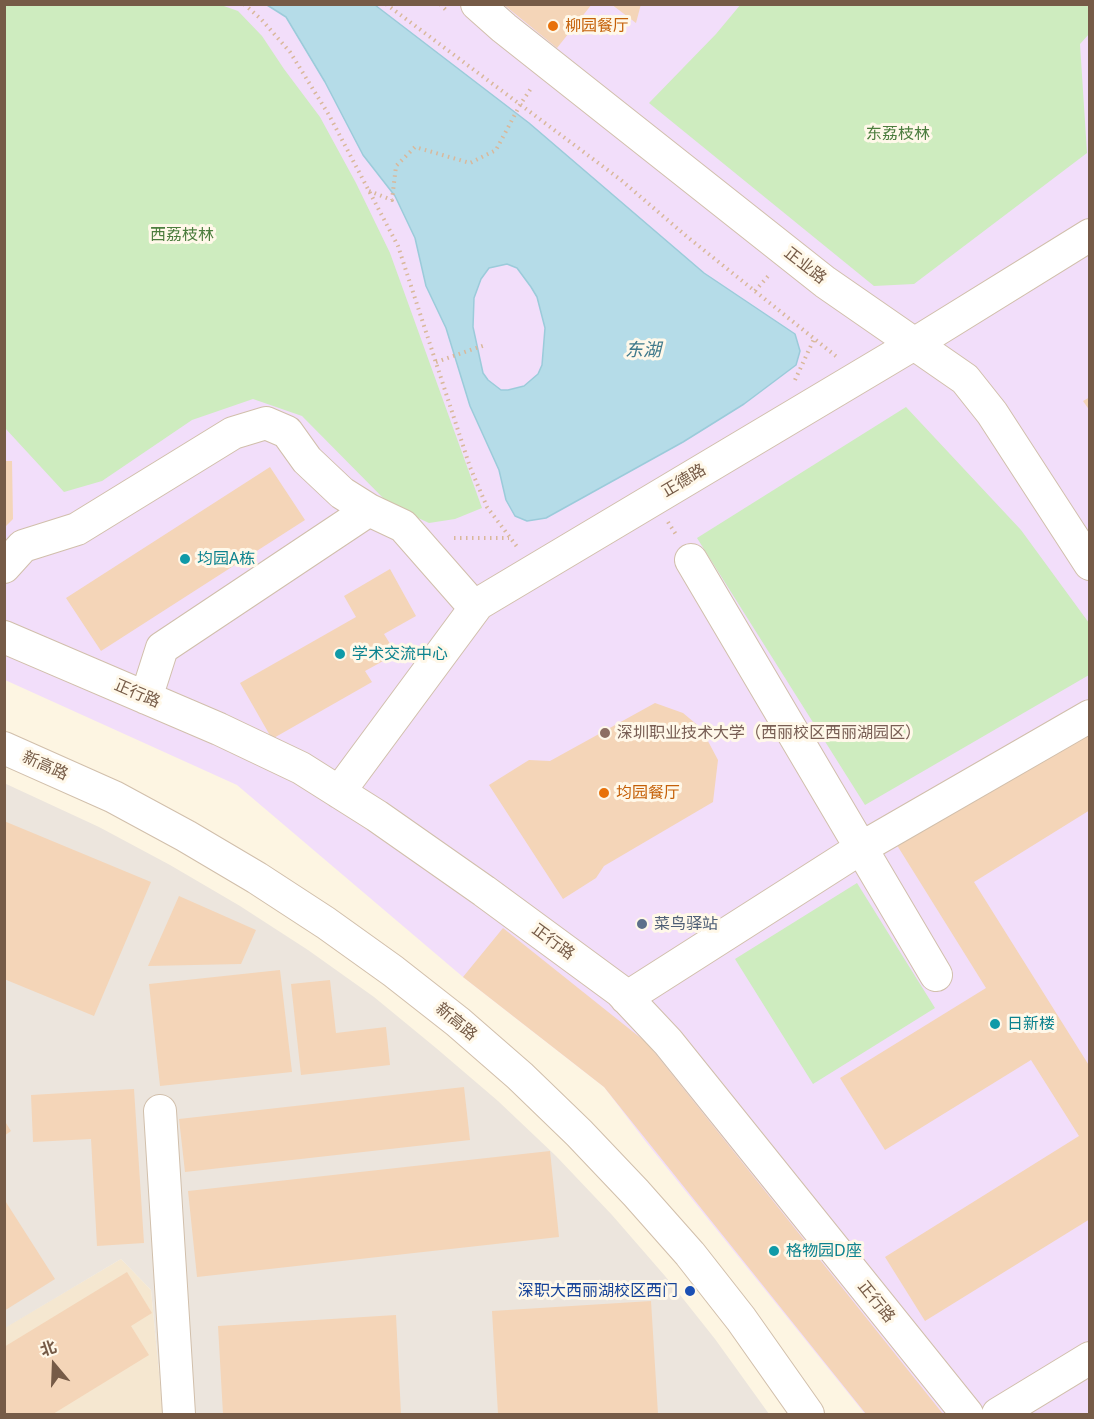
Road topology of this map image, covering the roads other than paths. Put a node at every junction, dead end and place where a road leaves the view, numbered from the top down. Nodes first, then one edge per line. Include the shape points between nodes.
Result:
1 (477, 4) edge
2 (1089, 235) edge
3 (914, 344) junction
4 (369, 510) junction
5 (691, 560) road end
6 (1089, 564) edge
7 (4, 567) edge
8 (475, 608) junction
9 (4, 637) edge
10 (146, 698) junction
11 (1089, 716) edge
12 (4, 748) edge
13 (339, 792) junction
14 (861, 848) junction
15 (936, 975) dead end
16 (626, 998) junction
17 (160, 1111) dead end
18 (1089, 1358) edge
19 (179, 1414) edge
20 (808, 1414) edge
21 (967, 1414) edge
22 (998, 1414) edge

1 - 3 street, 正业路 via 825,282
2 - 3 street, 正德路
3 - 6 street, 正业路 via 965,380 992,412
3 - 8 street, 正德路
4 - 7 street via 342,493 307,460 287,432 266,423 234,434 77,529 22,546
4 - 8 street via 403,526
4 - 10 street via 162,648
5 - 14 street
8 - 13 street, 正德路
9 - 10 street, 正行路
10 - 13 street, 正行路 via 301,768
11 - 14 street
12 - 20 street, 新高路 via 114,797 257,878 327,923 458,1022 554,1109 636,1192 741,1319
13 - 16 street, 正行路 via 474,884
14 - 15 street
14 - 16 street
16 - 21 street, 正行路 via 668,1042
17 - 19 street
18 - 22 street

